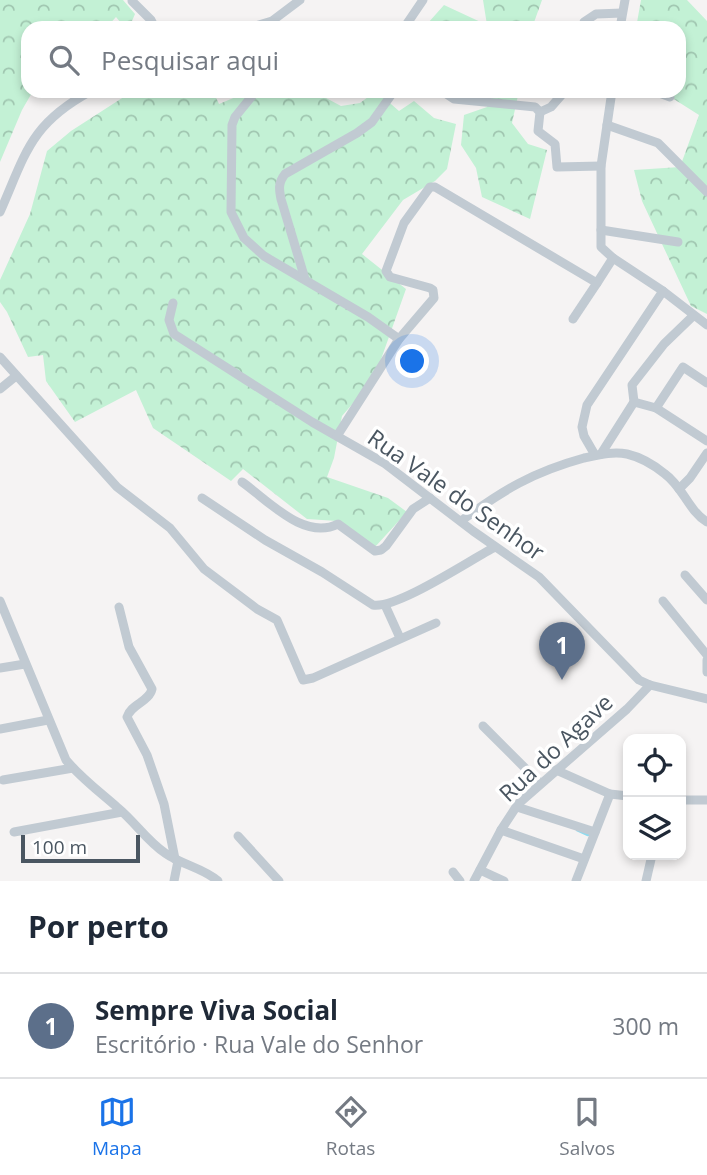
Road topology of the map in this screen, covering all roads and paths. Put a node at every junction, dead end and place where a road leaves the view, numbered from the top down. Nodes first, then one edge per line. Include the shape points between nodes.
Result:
1 (300, 0) edge
2 (423, 0) edge
3 (625, 0) edge
4 (132, 1) edge
5 (622, 13) junction
6 (152, 21) edge
7 (269, 21) edge
8 (409, 21) edge
9 (586, 21) edge
10 (621, 21) edge
11 (78, 98) edge
12 (250, 98) edge
13 (389, 98) edge
14 (452, 98) edge
15 (559, 98) edge
16 (611, 98) edge
17 (540, 112) junction
18 (607, 125) junction
19 (601, 166) junction
20 (707, 192) edge
21 (0, 212) edge
22 (601, 230) junction
23 (678, 242) dead end
24 (612, 258) junction
25 (305, 279) junction
26 (597, 282) junction
27 (663, 291) junction
28 (173, 303) dead end
29 (693, 316) junction
30 (573, 319) dead end
31 (707, 325) edge
32 (399, 339) junction
33 (0, 357) edge
34 (16, 376) junction
35 (707, 383) edge
36 (0, 389) edge
37 (634, 402) junction
38 (656, 408) junction
39 (337, 436) junction
40 (707, 441) edge
41 (707, 453) edge
42 (598, 455) junction
43 (242, 482) dead end
44 (679, 489) junction
45 (202, 498) dead end
46 (430, 498) junction
47 (461, 521) junction
48 (707, 522) edge
49 (495, 547) junction
50 (685, 575) dead end
51 (707, 600) edge
52 (0, 601) edge
53 (663, 601) dead end
54 (383, 605) junction
55 (119, 607) dead end
56 (436, 623) dead end
57 (400, 638) junction
58 (707, 662) edge
59 (25, 664) junction
60 (0, 668) edge
61 (650, 685) junction
62 (707, 699) edge
63 (48, 720) junction
64 (483, 726) dead end
65 (0, 729) edge
66 (73, 768) junction
67 (556, 771) junction
68 (3, 780) dead end
69 (540, 783) junction
70 (610, 794) junction
71 (623, 795) edge
72 (686, 800) edge
73 (707, 800) edge
74 (517, 807) junction
75 (122, 812) junction
76 (501, 830) junction
77 (14, 832) dead end
78 (595, 832) junction
79 (238, 836) dead end
80 (584, 859) junction
81 (176, 860) junction
82 (651, 860) edge
83 (480, 870) junction
84 (453, 872) dead end
85 (578, 880) edge
86 (174, 881) edge
87 (218, 881) edge
88 (279, 881) edge
89 (460, 881) edge
90 (474, 881) edge
91 (504, 881) edge
92 (646, 881) edge

1 - 7 street
2 - 8 street
3 - 5 street
4 - 6 street
5 - 9 street via 596,14
5 - 10 street
11 - 21 street via 43,125 31,142
12 - 25 street via 232,125 231,212 252,247
13 - 25 street via 372,122 281,180 281,199
14 - 17 street via 535,107
15 - 17 street
16 - 18 street
17 - 19 street via 538,131 554,143 556,167
18 - 19 street
18 - 20 street via 658,143
19 - 22 street
22 - 23 street
22 - 24 street via 601,247
24 - 26 street
24 - 27 street
25 - 32 street
26 - 30 street
26 - 32 street via 430,187 404,223 386,267 390,277 429,288 435,295
27 - 29 street
27 - 42 street via 587,405 582,427
28 - 39 street, Rua Vale do Senhor via 169,320 174,334
29 - 31 street
29 - 37 street via 632,385
32 - 39 street
33 - 34 street
34 - 36 street
34 - 57 street via 117,487 179,536 204,569 277,620 303,680
35 - 38 street via 684,367
37 - 38 street
37 - 42 street
38 - 40 street
39 - 46 street, Rua Vale do Senhor via 384,463
41 - 44 street
42 - 44 street via 635,457 666,474
42 - 47 street via 522,480
43 - 46 street via 300,524 327,529 338,524 375,551 386,546 413,509
44 - 48 street
45 - 54 street via 373,605
46 - 47 street, Rua Vale do Senhor
47 - 49 street, Rua Vale do Senhor
49 - 54 street
49 - 61 street, Rua Vale do Senhor via 539,577 635,677
50 - 51 street
52 - 59 street
53 - 58 street
54 - 57 street
55 - 81 street via 129,647 152,688 127,717 147,755 164,804
56 - 57 street
59 - 60 street
59 - 63 street
61 - 62 street
61 - 67 street, Rua do Agave
63 - 65 street
63 - 66 street
64 - 69 street
66 - 68 street
66 - 75 street
67 - 69 street, Rua do Agave
67 - 70 street
69 - 74 street, Rua do Agave
70 - 71 street
70 - 78 street
72 - 73 street
74 - 76 street, Rua do Agave
74 - 78 street
75 - 77 street
75 - 81 street
76 - 80 street
76 - 83 street, Rua do Agave
78 - 80 street
79 - 88 street
80 - 85 street
81 - 86 street
81 - 87 street
82 - 92 street
83 - 90 street, Rua do Agave
83 - 91 street
84 - 89 street

